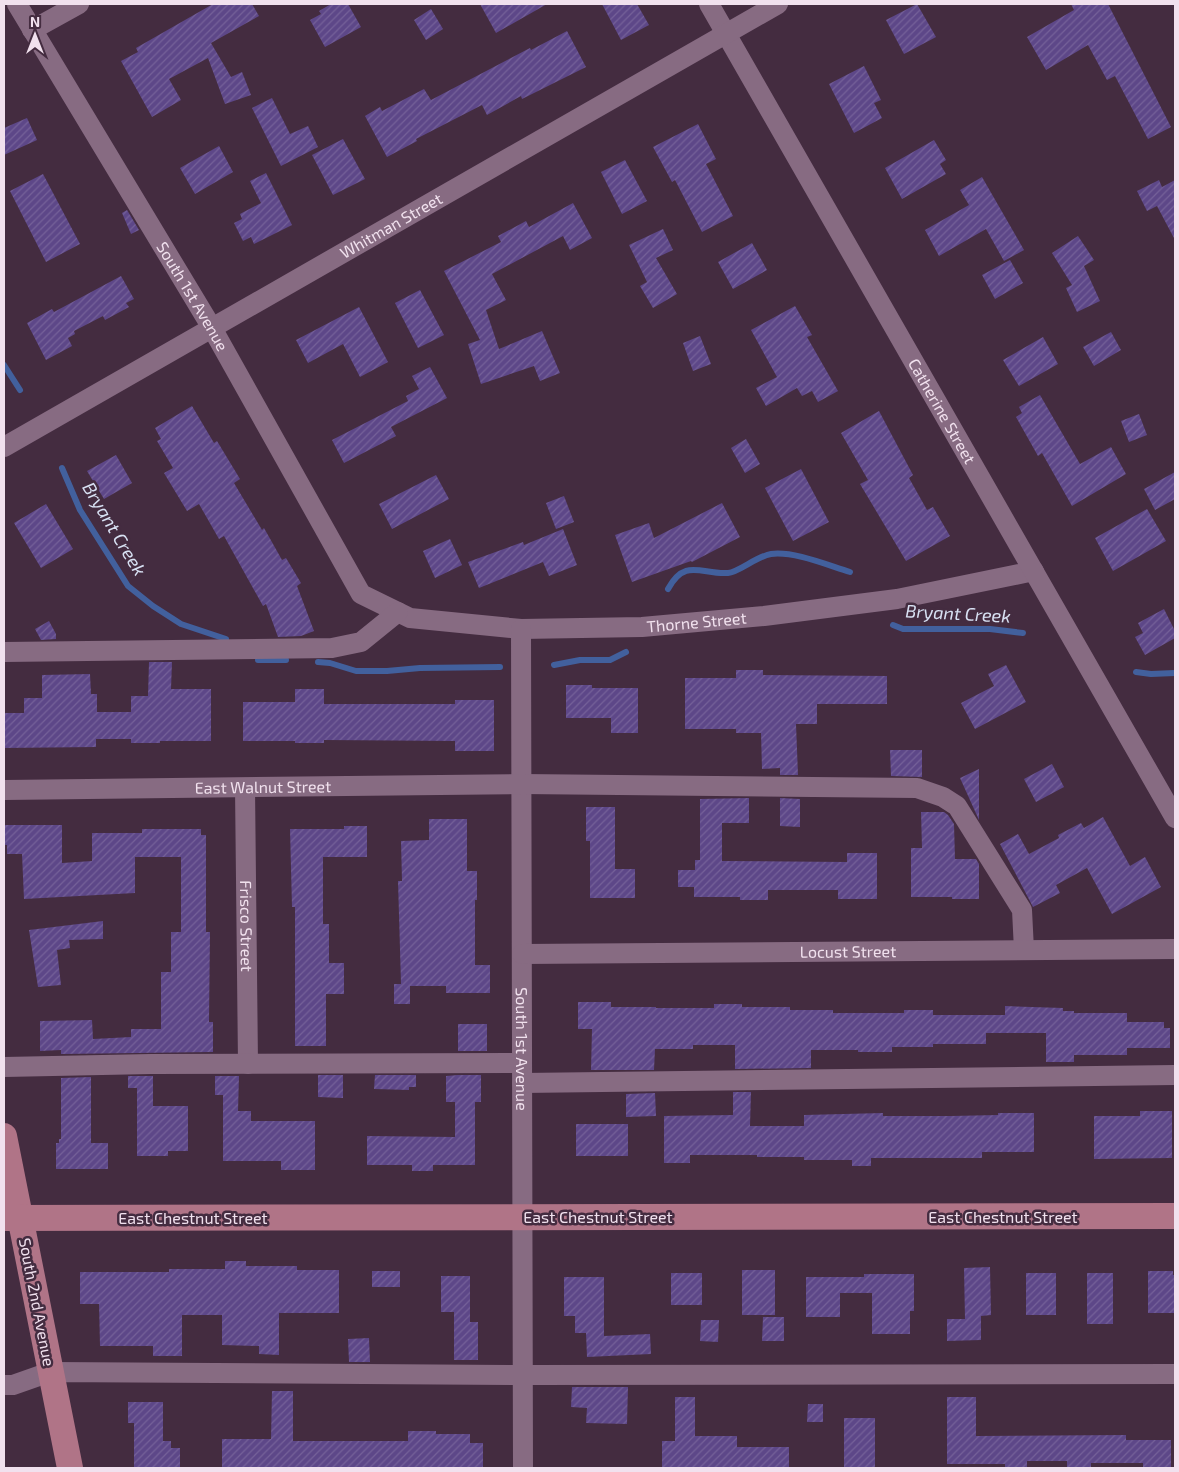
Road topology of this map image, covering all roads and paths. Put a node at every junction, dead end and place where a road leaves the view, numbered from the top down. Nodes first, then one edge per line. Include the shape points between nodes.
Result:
1 (17, 4) edge
2 (79, 4) edge
3 (709, 4) edge
4 (778, 4) edge
5 (32, 30) junction
6 (726, 34) junction
7 (212, 328) junction
8 (4, 447) edge
9 (1034, 571) junction
10 (361, 594) joint
11 (398, 612) junction
12 (521, 629) junction
13 (4, 652) edge
14 (522, 784) junction
15 (245, 788) junction
16 (4, 790) edge
17 (1175, 818) edge
18 (1175, 949) edge
19 (1024, 950) junction
20 (522, 954) junction
21 (248, 1064) junction
22 (4, 1067) edge
23 (522, 1073) junction
24 (1175, 1075) edge
25 (4, 1136) edge
26 (1175, 1216) edge
27 (12, 1218) edge
28 (523, 1218) junction
29 (50, 1372) junction
30 (1175, 1374) edge
31 (523, 1375) junction
32 (4, 1385) edge
33 (70, 1468) edge
34 (523, 1468) edge

1 - 5 street, South 1st Avenue
2 - 5 street
3 - 6 street, Catherine Street
4 - 6 street, Whitman Street
5 - 7 street, South 1st Avenue
6 - 7 street, Whitman Street
6 - 9 street, Catherine Street
7 - 8 street, Whitman Street
7 - 10 street, South 1st Avenue
9 - 12 street, Thorne Street via 897,599 764,616 642,627
9 - 17 street, Catherine Street
10 - 11 street, Thorne Street
11 - 12 street, Thorne Street via 410,618
11 - 13 street via 361,642 332,648
12 - 14 street, South 1st Avenue
14 - 15 street, East Walnut Street
14 - 19 street, East Walnut Street via 917,788 943,796 957,806 1022,910
14 - 20 street, South 1st Avenue
15 - 16 street, East Walnut Street
15 - 21 street, Frisco Street
18 - 19 street, Locust Street
19 - 20 street, Locust Street
20 - 23 street, South 1st Avenue
21 - 22 street
21 - 23 street
23 - 24 street
23 - 28 street, South 1st Avenue
25 - 27 main road, South 2nd Avenue
26 - 28 main road, East Chestnut Street
27 - 28 main road, East Chestnut Street
27 - 29 main road, South 2nd Avenue
28 - 31 street, South 1st Avenue
29 - 31 street
29 - 32 street
29 - 33 main road, South 2nd Avenue
30 - 31 street
31 - 34 street, South 1st Avenue

